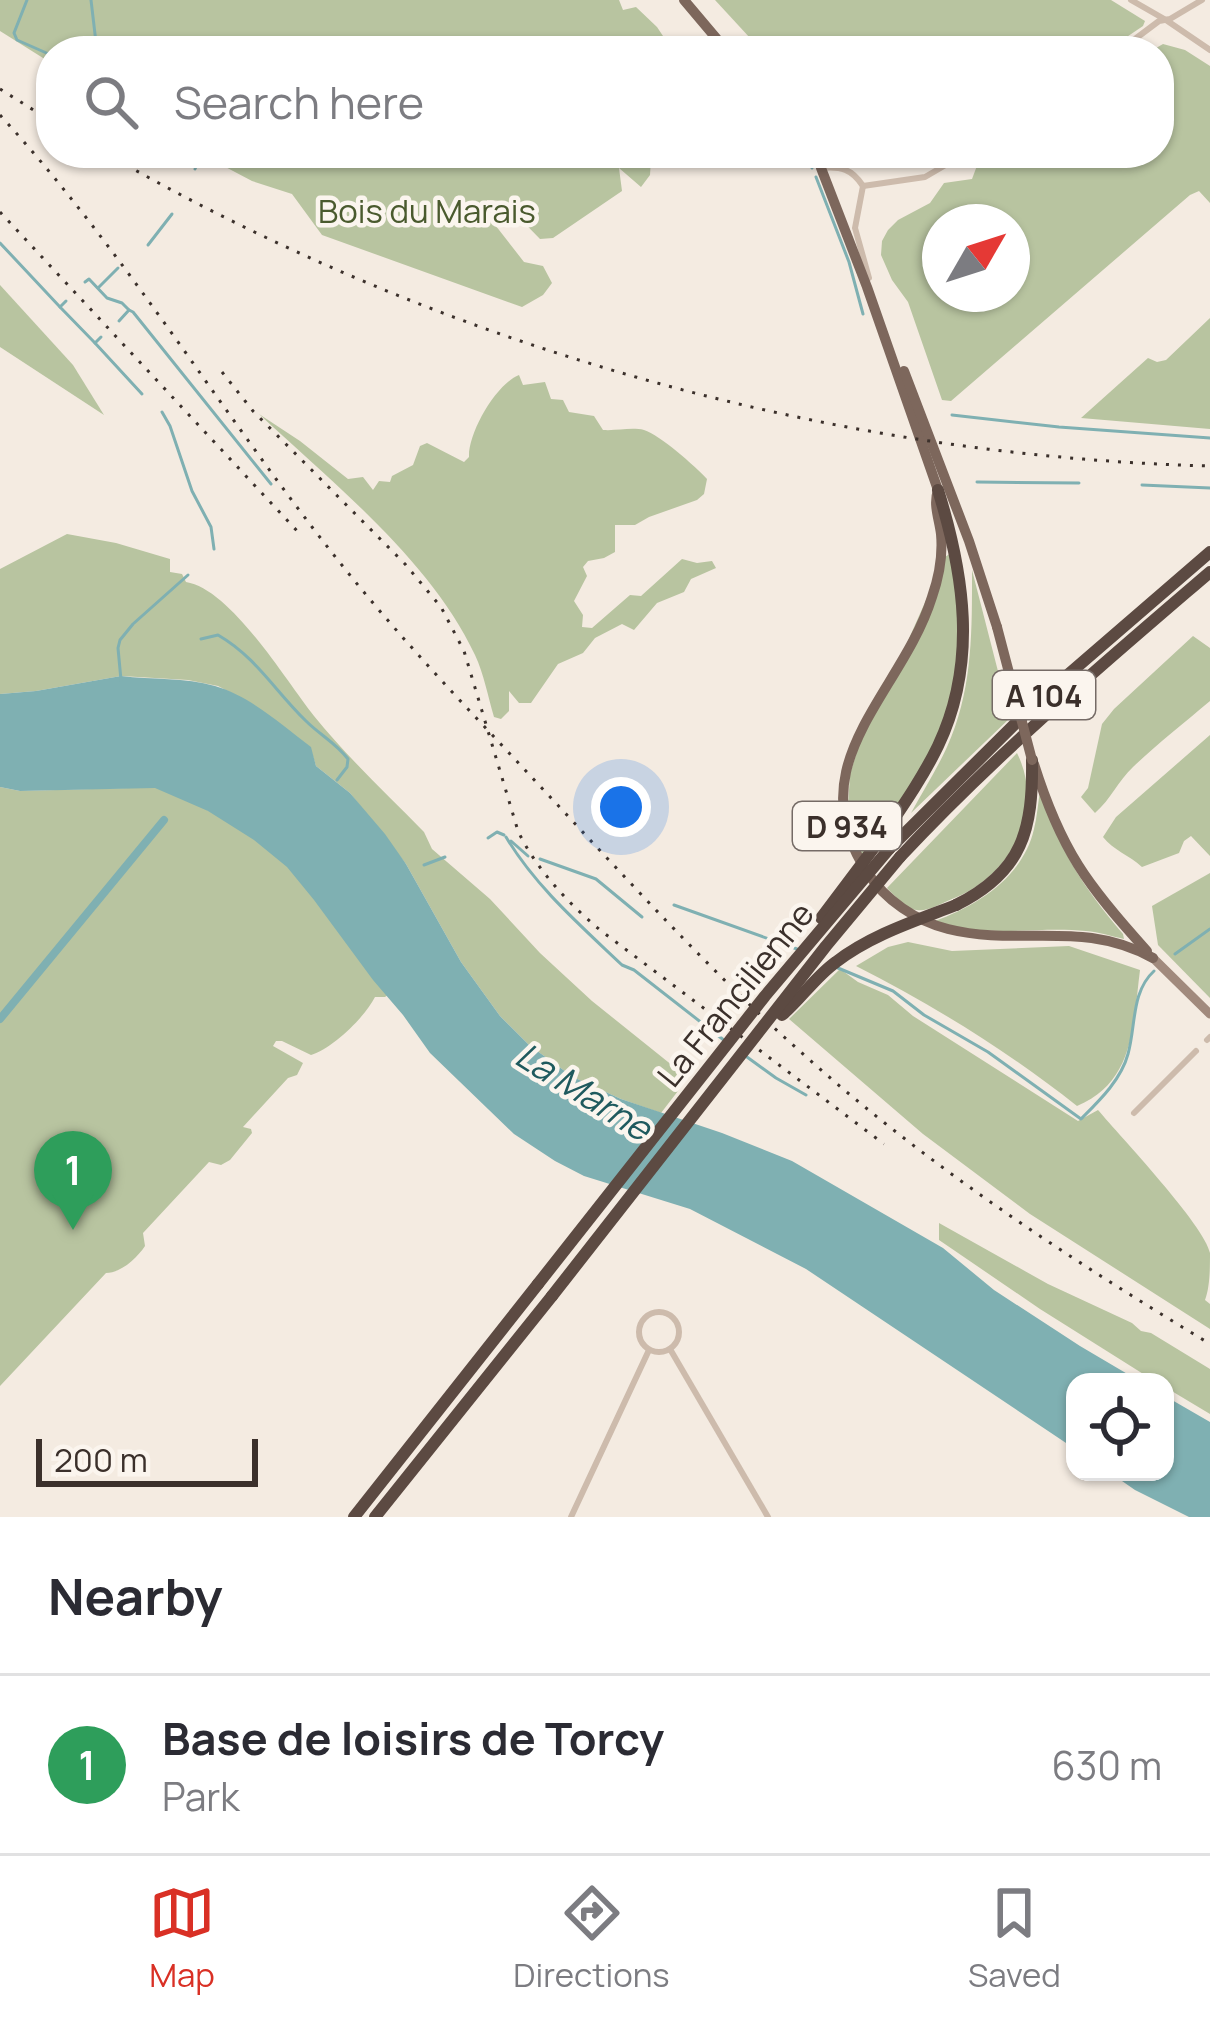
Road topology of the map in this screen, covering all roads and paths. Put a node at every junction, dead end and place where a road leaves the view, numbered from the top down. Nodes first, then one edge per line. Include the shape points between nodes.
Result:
1 (684, 0) edge
2 (1131, 0) edge
3 (1202, 0) edge
4 (1166, 20) junction
5 (714, 36) edge
6 (1140, 36) edge
7 (1210, 50) edge
8 (820, 168) edge
9 (822, 168) edge
10 (844, 168) edge
11 (942, 168) edge
12 (863, 186) junction
13 (870, 281) junction
14 (938, 490) junction
15 (1210, 552) edge
16 (1210, 572) edge
17 (1032, 760) junction
18 (890, 849) junction
19 (1153, 958) junction
20 (1210, 1014) edge
21 (770, 1021) junction
22 (1196, 1051) dead end
23 (1134, 1113) dead end
24 (670, 1349) junction
25 (649, 1350) junction
26 (354, 1517) edge
27 (376, 1517) edge
28 (571, 1517) edge
29 (768, 1517) edge

1 - 5 main road
2 - 4 street
3 - 4 street
4 - 6 street
4 - 7 street
8 - 14 main road, D 934
9 - 13 main road
10 - 12 street
11 - 12 street via 926,178
12 - 13 street via 855,228
13 - 17 main road, bridge via 969,541
14 - 18 highway via 956,549 963,655 938,748
14 - 19 main road, D 934 via 942,554 931,602 854,742 842,793 849,837 872,879 915,917 982,934 1090,936
15 - 18 highway, La Francilienne / A 104 via 1041,698
16 - 18 highway, La Francilienne / A 104
17 - 19 main road via 1073,860
17 - 21 highway, bridge via 1023,840 986,887 839,958
18 - 21 highway, La Francilienne / A 104, bridge
18 - 26 highway, La Francilienne / A 104, bridge
19 - 20 main road
21 - 27 highway, La Francilienne / A 104, bridge
22 - 23 street
24 - 25 street
24 - 25 street via 678,1325 662,1312 640,1325
24 - 29 street
25 - 28 street

